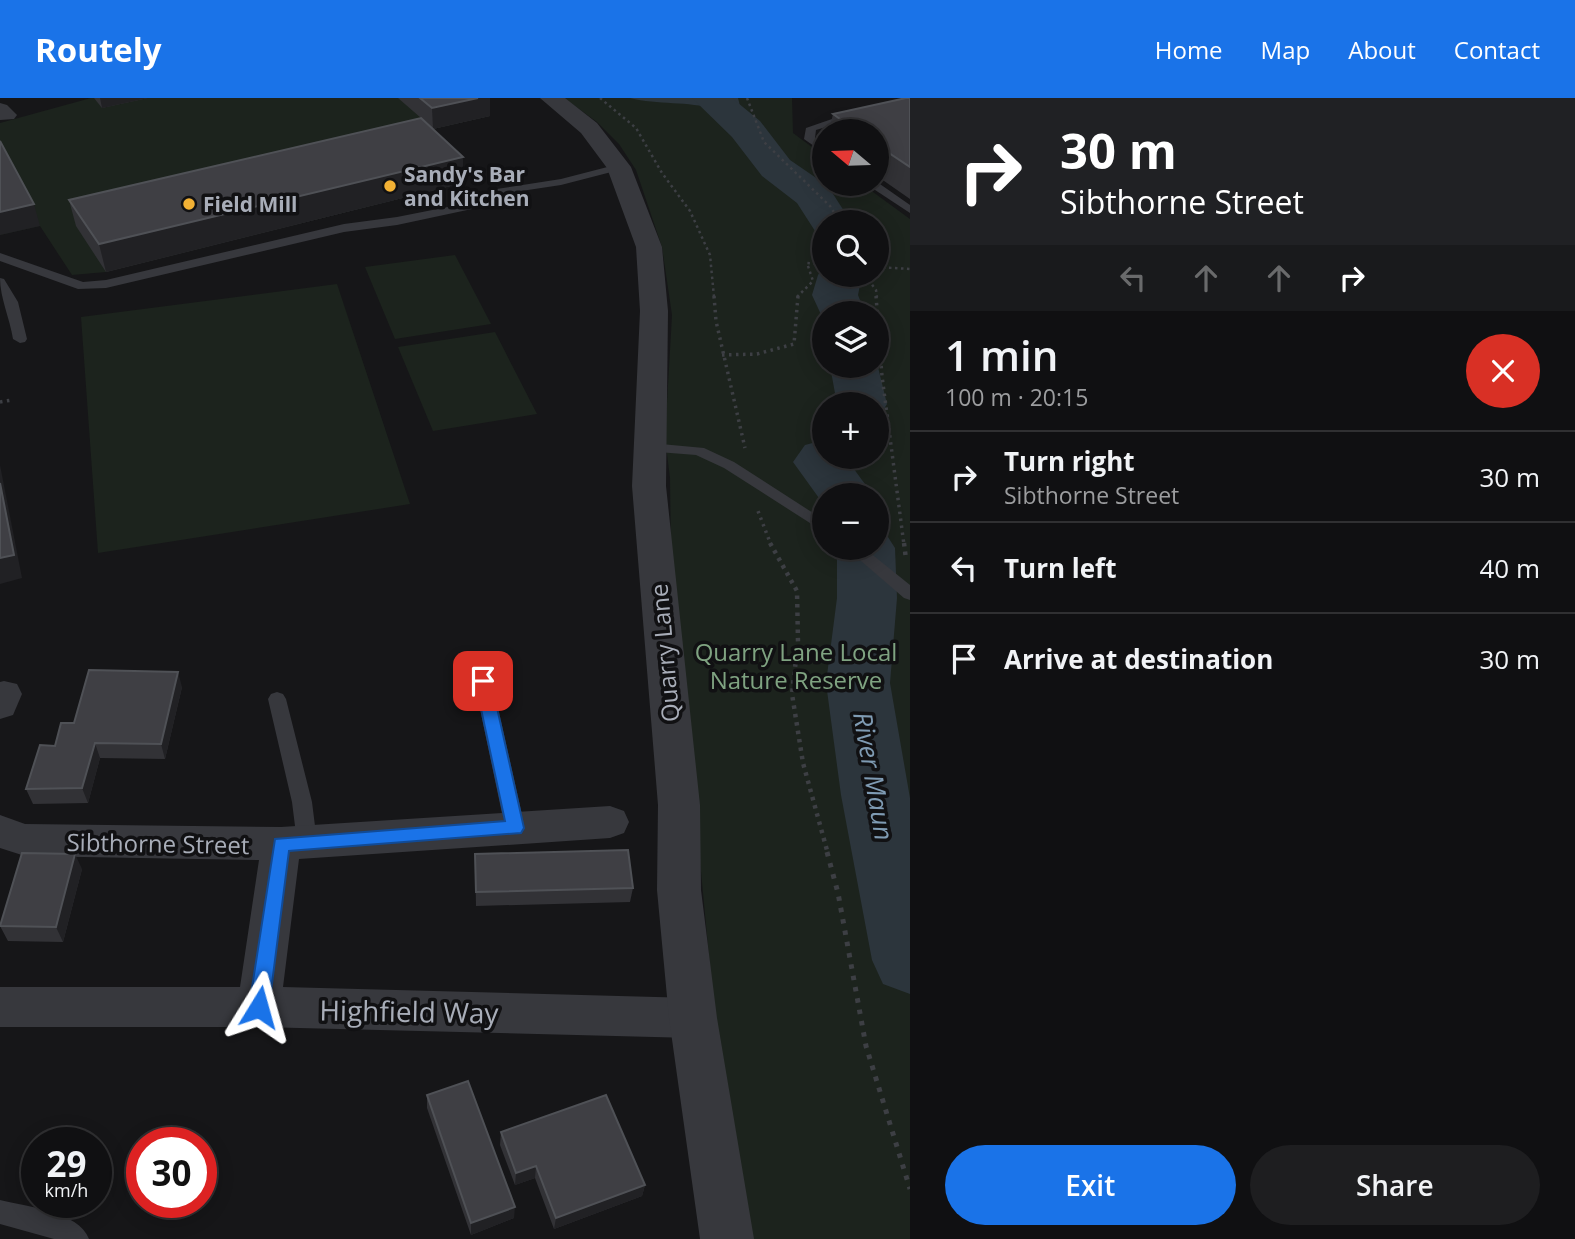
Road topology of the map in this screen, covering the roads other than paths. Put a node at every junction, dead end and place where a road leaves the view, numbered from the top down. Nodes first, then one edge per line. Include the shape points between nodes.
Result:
1 (551, 98) edge
2 (618, 167) junction
3 (889, 196) edge
4 (910, 210) edge
5 (0, 257) edge
6 (0, 282) edge
7 (20, 339) dead end
8 (650, 448) junction
9 (812, 519) edge
10 (869, 560) edge
11 (910, 594) edge
12 (461, 668) dead end
13 (277, 699) dead end
14 (610, 821) dead end
15 (515, 828) junction
16 (0, 831) edge
17 (294, 843) junction
18 (0, 1007) edge
19 (259, 1007) junction
20 (692, 1018) junction
21 (0, 1212) edge
22 (77, 1239) edge
23 (727, 1239) edge

1 - 2 street, Quarry Lane via 589,128
2 - 5 lane via 494,192 500,200 344,228 106,284 82,286
2 - 8 street, Quarry Lane via 649,247 654,311
3 - 4 lane
6 - 7 lane via 11,300
8 - 9 lane via 699,451 729,465
8 - 20 street, Quarry Lane via 649,486
10 - 11 lane
12 - 15 lane via 483,681
13 - 17 lane via 302,802
14 - 15 street, Sibthorne Street
15 - 17 street, Sibthorne Street
16 - 17 street, Sibthorne Street via 25,840
17 - 19 street
18 - 19 street, Highfield Way
19 - 20 street, Highfield Way
20 - 23 street, Quarry Lane
21 - 22 lane via 58,1227

